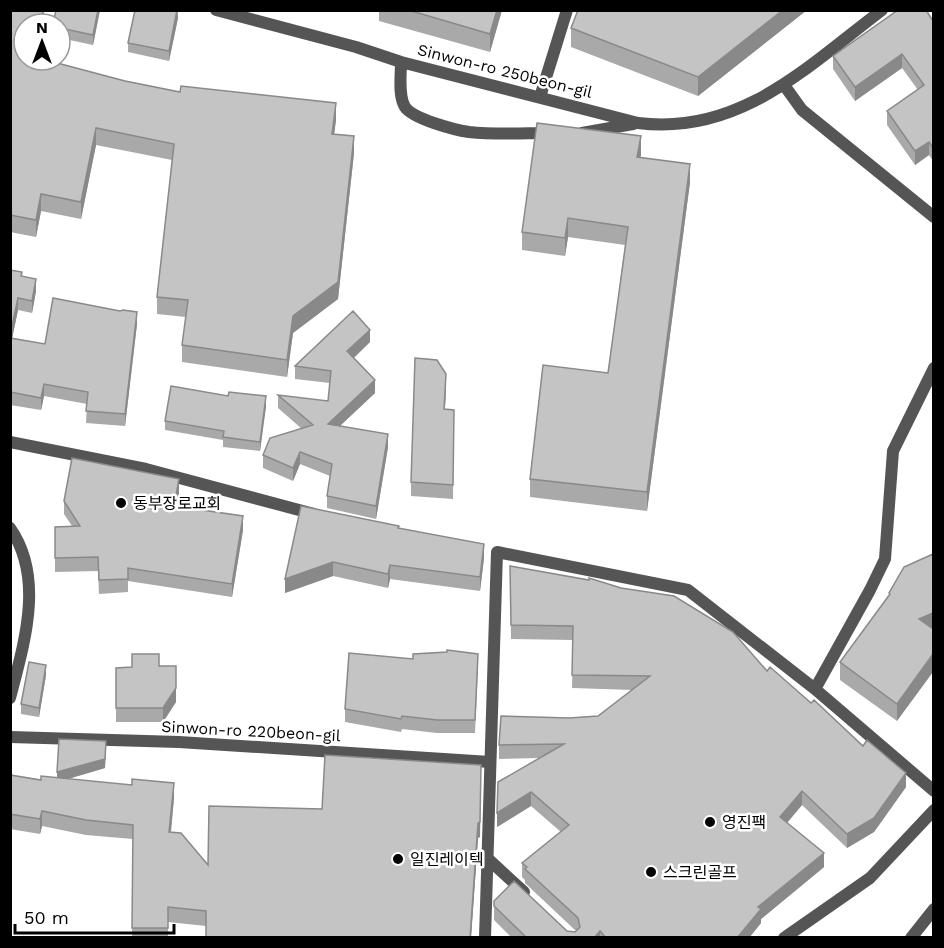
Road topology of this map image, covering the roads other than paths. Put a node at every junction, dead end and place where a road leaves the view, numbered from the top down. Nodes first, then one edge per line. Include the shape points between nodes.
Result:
1 (216, 10) edge
2 (567, 10) edge
3 (882, 10) edge
4 (401, 62) junction
5 (784, 85) junction
6 (540, 97) junction
7 (638, 123) junction
8 (933, 217) edge
9 (933, 368) edge
10 (10, 442) edge
11 (328, 517) edge
12 (10, 528) edge
13 (815, 689) junction
14 (10, 698) edge
15 (10, 736) edge
16 (490, 762) junction
17 (933, 791) edge
18 (933, 810) edge
19 (487, 858) junction
20 (535, 903) edge
21 (933, 909) edge
22 (485, 938) edge
23 (784, 938) edge
24 (911, 938) edge

1 - 4 street, Sinwon-ro 250beon-gil
2 - 6 street
3 - 5 street, Sinwon-ro 250beon-gil
4 - 6 street, Sinwon-ro 250beon-gil
4 - 7 street via 402,98 410,113 468,132 576,134
5 - 7 street, Sinwon-ro 250beon-gil via 755,103 726,114 679,125
5 - 8 street via 802,110
6 - 7 street, Sinwon-ro 250beon-gil
9 - 13 street via 893,452 885,559
10 - 11 street via 146,469
12 - 14 street via 23,556 29,593 23,645
13 - 16 street via 688,590 491,551
13 - 17 street
15 - 16 street, Sinwon-ro 220beon-gil via 178,742
16 - 19 street
18 - 23 street via 870,878
19 - 20 street
19 - 22 street
21 - 24 street

